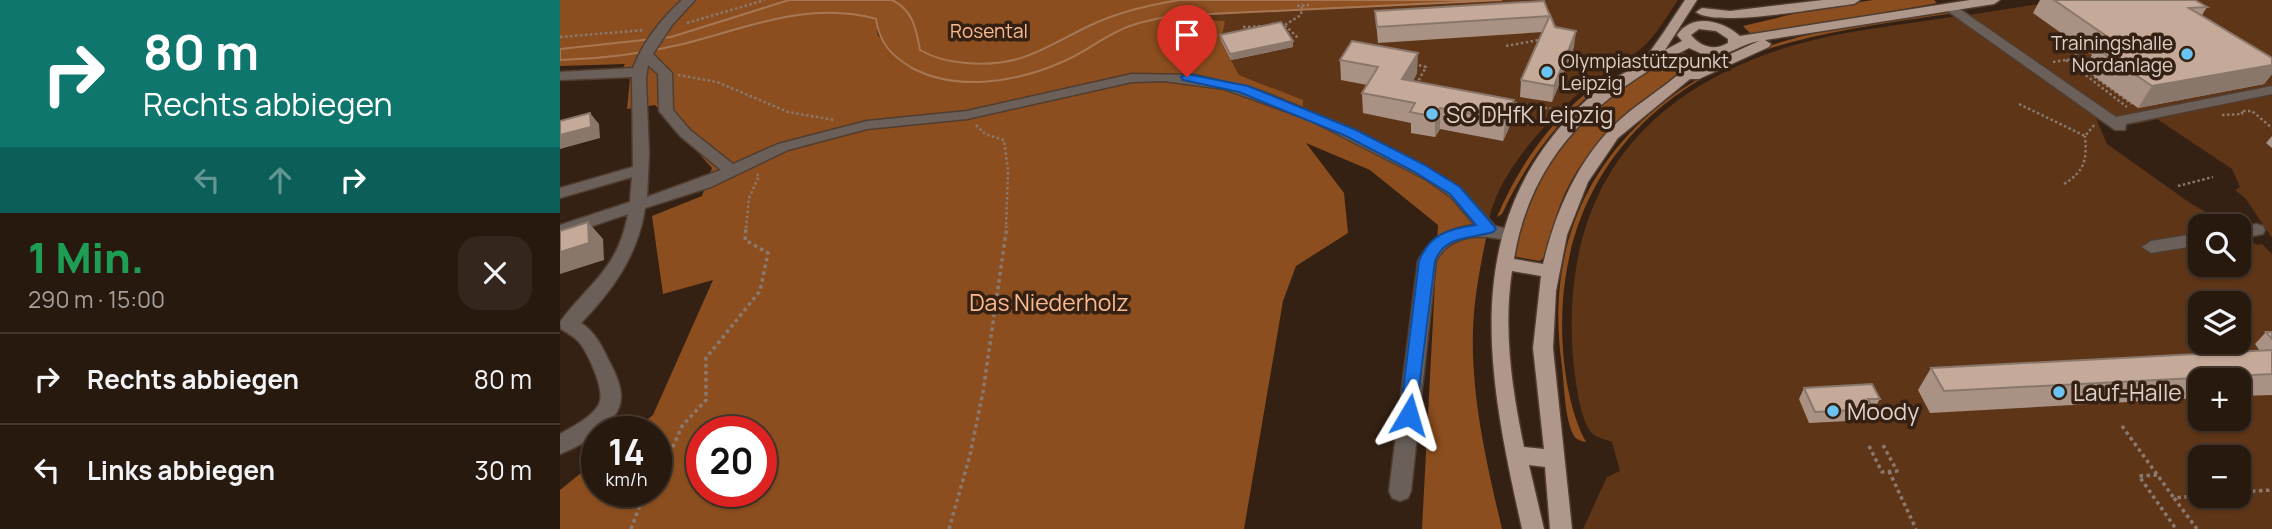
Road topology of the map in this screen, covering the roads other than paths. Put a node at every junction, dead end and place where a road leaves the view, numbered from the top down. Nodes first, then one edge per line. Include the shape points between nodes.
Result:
1 (689, 0) edge
2 (1854, 0) edge
3 (1994, 0) edge
4 (1696, 3) edge
5 (1946, 3) edge
6 (1802, 8) junction
7 (1709, 25) junction
8 (1693, 26) junction
9 (1724, 29) junction
10 (1790, 34) junction
11 (1736, 41) junction
12 (1689, 43) junction
13 (1709, 51) junction
14 (645, 54) junction
15 (639, 72) junction
16 (560, 76) edge
17 (1621, 80) junction
18 (1670, 89) junction
19 (2272, 90) edge
20 (730, 169) junction
21 (639, 170) junction
22 (560, 193) edge
23 (636, 207) junction
24 (1488, 229) junction
25 (2257, 230) dead end
26 (560, 231) edge
27 (2251, 231) edge
28 (1509, 235) junction
29 (2188, 241) edge
30 (2151, 247) dead end
31 (1505, 264) junction
32 (1548, 271) junction
33 (564, 325) edge
34 (560, 445) edge
35 (1535, 457) junction
36 (1400, 491) dead end
37 (1533, 529) edge
38 (1561, 529) edge

1 - 14 lane via 657,32
2 - 6 main road
3 - 5 main road
4 - 6 main road via 1730,15
4 - 7 main road
4 - 8 main road
4 - 17 main road via 1657,52
5 - 10 main road
5 - 19 lane via 2117,125 2140,116
6 - 9 main road
7 - 8 main road
7 - 9 main road
8 - 12 main road via 1684,35
9 - 11 main road
10 - 11 main road
10 - 18 main road via 1733,56
11 - 13 main road via 1725,51
12 - 13 main road
12 - 17 main road
13 - 18 main road via 1698,67
14 - 15 lane
14 - 20 lane via 665,73 666,111 685,133
15 - 16 lane
15 - 21 lane
17 - 28 main road via 1567,128 1524,195
18 - 32 main road via 1613,135 1589,167 1568,206
20 - 23 lane via 705,183
20 - 24 lane via 783,147 867,125 967,115 1132,78 1187,77 1243,89 1351,133 1455,191
21 - 22 lane
21 - 23 lane
23 - 26 lane
23 - 33 lane via 622,259 596,295
24 - 28 lane
24 - 36 lane via 1456,233 1433,247 1427,261
25 - 27 lane
28 - 31 main road
29 - 30 lane
31 - 32 main road
31 - 35 main road via 1500,365
32 - 35 main road via 1543,351 1553,435
33 - 34 lane via 584,335 591,345 611,393 610,405 592,424
35 - 37 main road
35 - 38 main road

